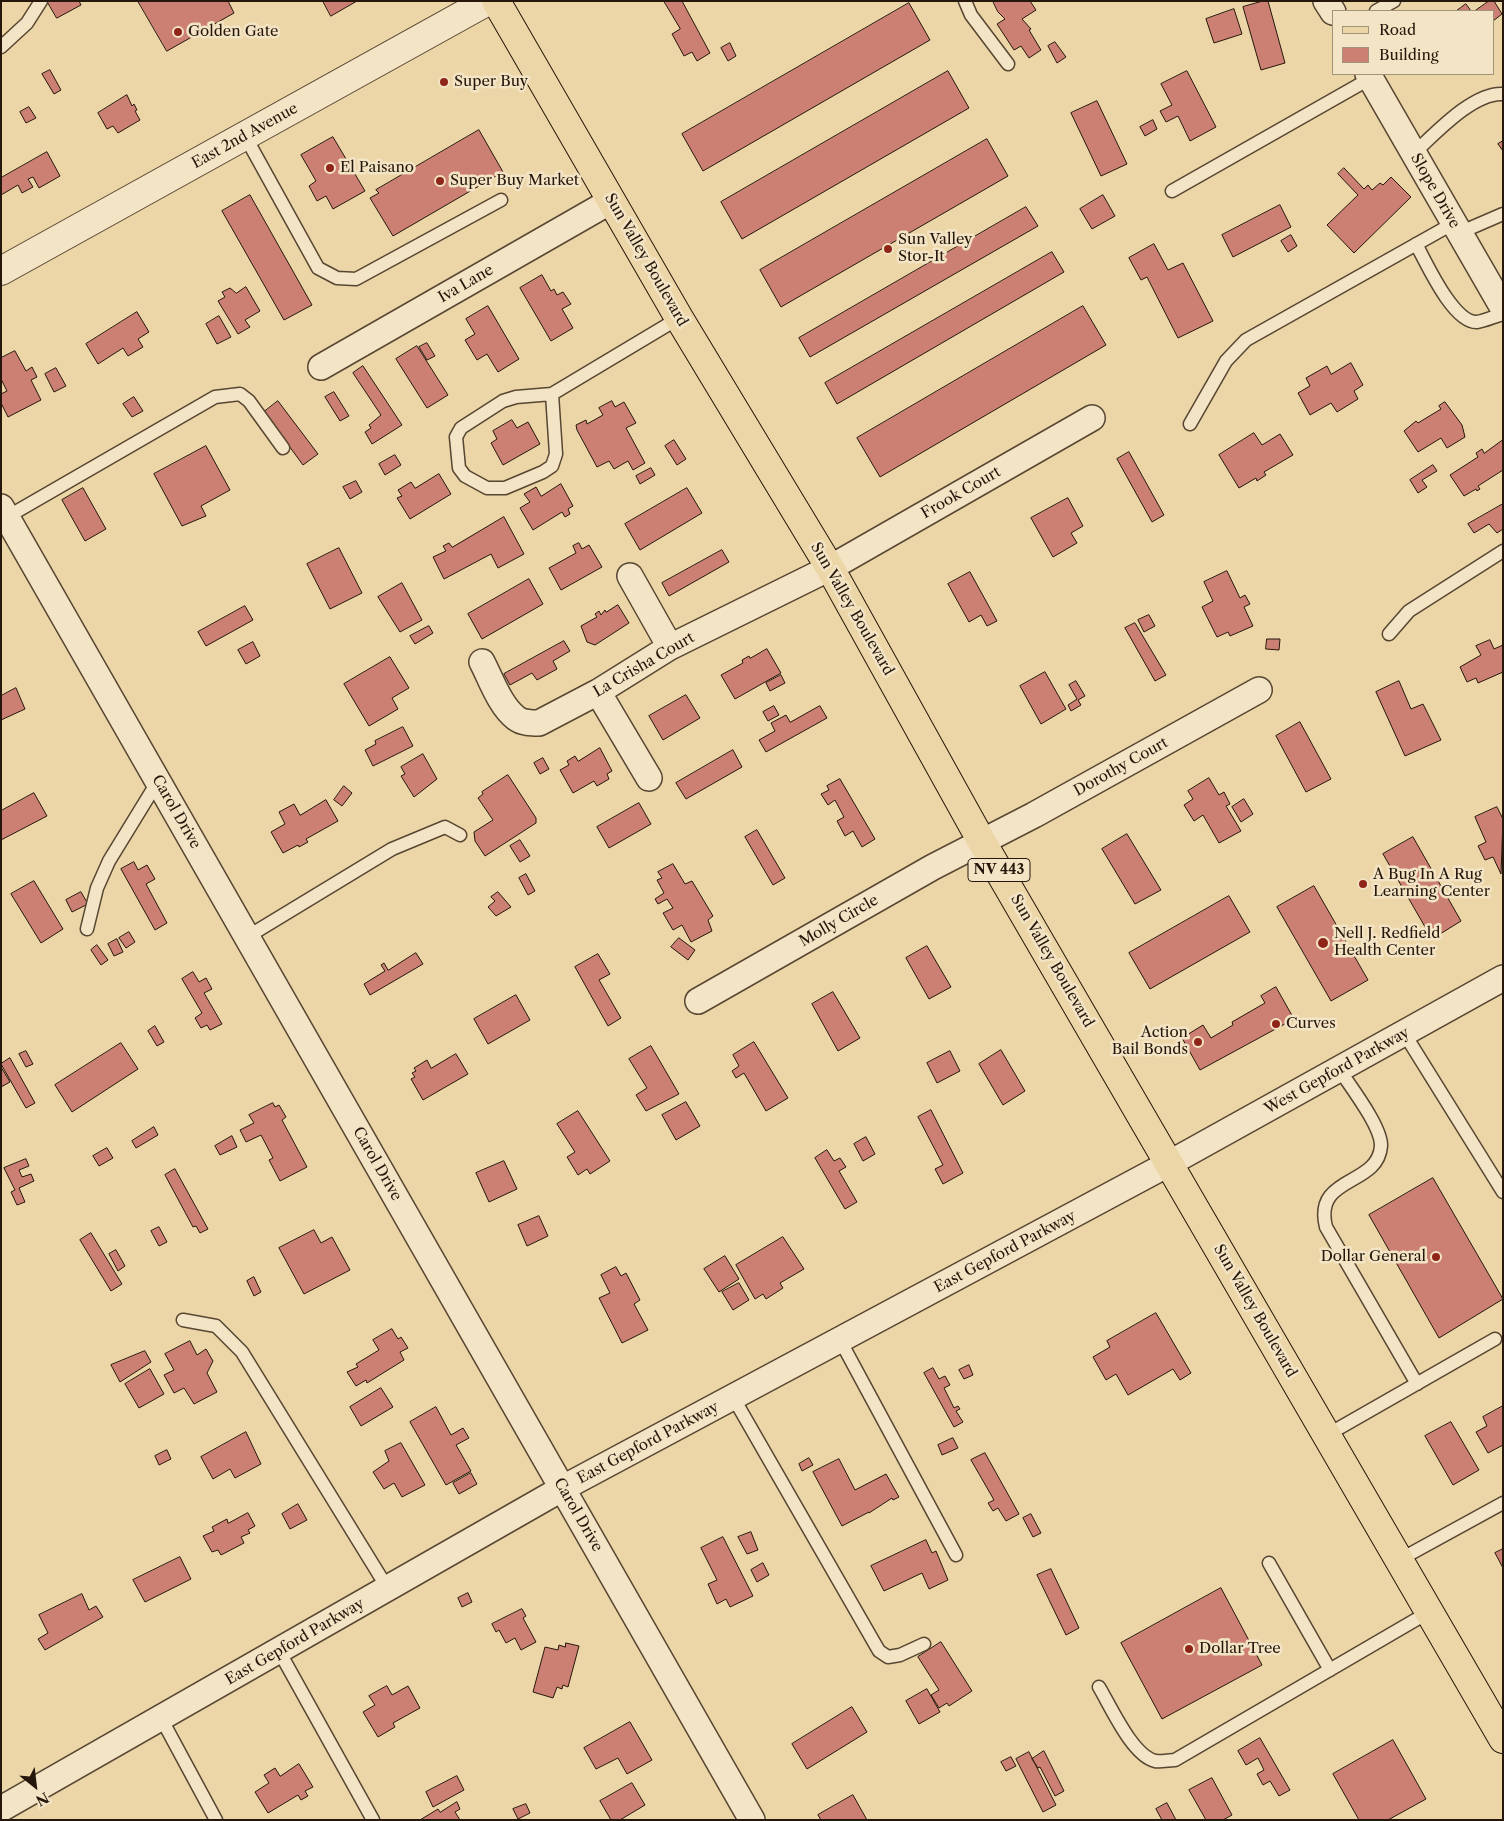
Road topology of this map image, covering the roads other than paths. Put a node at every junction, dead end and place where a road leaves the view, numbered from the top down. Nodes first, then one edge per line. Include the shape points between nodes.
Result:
1 (41, 1) edge
2 (488, 1) edge
3 (496, 1) edge
4 (965, 1) edge
5 (1394, 1) edge
6 (1378, 10) edge
7 (1, 46) edge
8 (1008, 64) dead end
9 (1369, 76) edge
10 (1503, 94) edge
11 (245, 136) junction
12 (1414, 153) junction
13 (1172, 191) dead end
14 (501, 200) dead end
15 (611, 201) junction
16 (1503, 214) edge
17 (1457, 228) junction
18 (1416, 244) junction
19 (1, 270) edge
20 (1503, 308) edge
21 (1503, 314) edge
22 (679, 318) junction
23 (321, 367) dead end
24 (552, 394) junction
25 (1092, 418) dead end
26 (1190, 424) dead end
27 (282, 448) dead end
28 (4, 512) edge
29 (1503, 551) edge
30 (830, 568) junction
31 (630, 576) dead end
32 (1389, 634) dead end
33 (670, 647) junction
34 (482, 662) dead end
35 (1259, 690) dead end
36 (598, 692) junction
37 (649, 778) dead end
38 (158, 781) junction
39 (460, 835) dead end
40 (982, 842) junction
41 (87, 929) dead end
42 (247, 937) junction
43 (1503, 978) edge
44 (698, 1002) dead end
45 (1404, 1033) junction
46 (1339, 1069) junction
47 (1170, 1163) junction
48 (1503, 1192) edge
49 (183, 1320) dead end
50 (1495, 1339) dead end
51 (840, 1340) junction
52 (1417, 1384) junction
53 (734, 1397) junction
54 (1327, 1435) junction
55 (563, 1488) junction
56 (1503, 1503) edge
57 (956, 1555) dead end
58 (1399, 1560) junction
59 (1269, 1563) dead end
60 (388, 1588) junction
61 (1429, 1612) junction
62 (924, 1644) dead end
63 (278, 1651) junction
64 (1330, 1670) junction
65 (1099, 1687) dead end
66 (161, 1718) junction
67 (1503, 1739) edge
68 (1, 1809) edge
69 (216, 1820) edge
70 (373, 1820) edge
71 (752, 1820) edge

1 - 7 lane via 27,23
2 - 11 street, East 2nd Avenue
3 - 15 main road, Sun Valley Boulevard / NV 443
4 - 8 lane via 970,15
5 - 6 lane
9 - 12 street, Slope Drive
9 - 13 lane
10 - 12 lane via 1478,100
11 - 14 lane via 318,268 337,278 356,279
11 - 19 street, East 2nd Avenue
12 - 17 street, Slope Drive
15 - 22 main road, Sun Valley Boulevard / NV 443
15 - 23 street, Iva Lane
16 - 17 lane
17 - 18 lane
17 - 20 street, Slope Drive
18 - 21 lane via 1460,316 1476,322
18 - 26 lane via 1246,340 1226,361
22 - 24 lane
22 - 30 main road, Sun Valley Boulevard / NV 443
24 - 24 lane via 503,401 461,428 456,437 459,468 465,476 487,488 505,488 552,466 556,454
25 - 30 street, Frook Court
27 - 28 lane via 240,394 215,397
28 - 38 street, Carol Drive
29 - 32 lane via 1408,611
30 - 33 street, La Crisha Court
30 - 40 main road, Sun Valley Boulevard / NV 443
31 - 33 street
33 - 36 street, La Crisha Court
34 - 36 street, La Crisha Court via 504,703 516,718 528,723 539,722
35 - 40 street, Dorothy Court
36 - 37 street
38 - 41 lane via 109,861 97,888
38 - 42 street, Carol Drive
39 - 42 lane via 445,827 392,849
40 - 44 street, Molly Circle
40 - 47 main road, Sun Valley Boulevard / NV 443
42 - 55 street, Carol Drive
43 - 45 street, West Gepford Parkway
45 - 46 street, West Gepford Parkway
45 - 48 lane
46 - 47 street, West Gepford Parkway
46 - 52 lane via 1377,1129 1381,1145 1377,1158 1366,1171 1332,1192 1324,1202 1326,1227
47 - 51 street, East Gepford Parkway
47 - 54 main road, Sun Valley Boulevard / NV 443
49 - 60 lane via 216,1326 242,1352
50 - 52 lane
51 - 53 street, East Gepford Parkway
51 - 57 lane
52 - 54 lane
53 - 55 street, East Gepford Parkway
53 - 62 lane via 879,1651 888,1657
54 - 58 main road, Sun Valley Boulevard / NV 443
55 - 60 street, East Gepford Parkway
55 - 71 street, Carol Drive
56 - 58 lane
58 - 61 main road, Sun Valley Boulevard / NV 443
59 - 64 lane
60 - 63 street, East Gepford Parkway
61 - 64 lane
61 - 67 main road, Sun Valley Boulevard / NV 443
63 - 66 street, East Gepford Parkway
63 - 70 lane
64 - 65 lane via 1175,1760 1157,1761 1144,1756
66 - 68 street, East Gepford Parkway
66 - 69 lane

